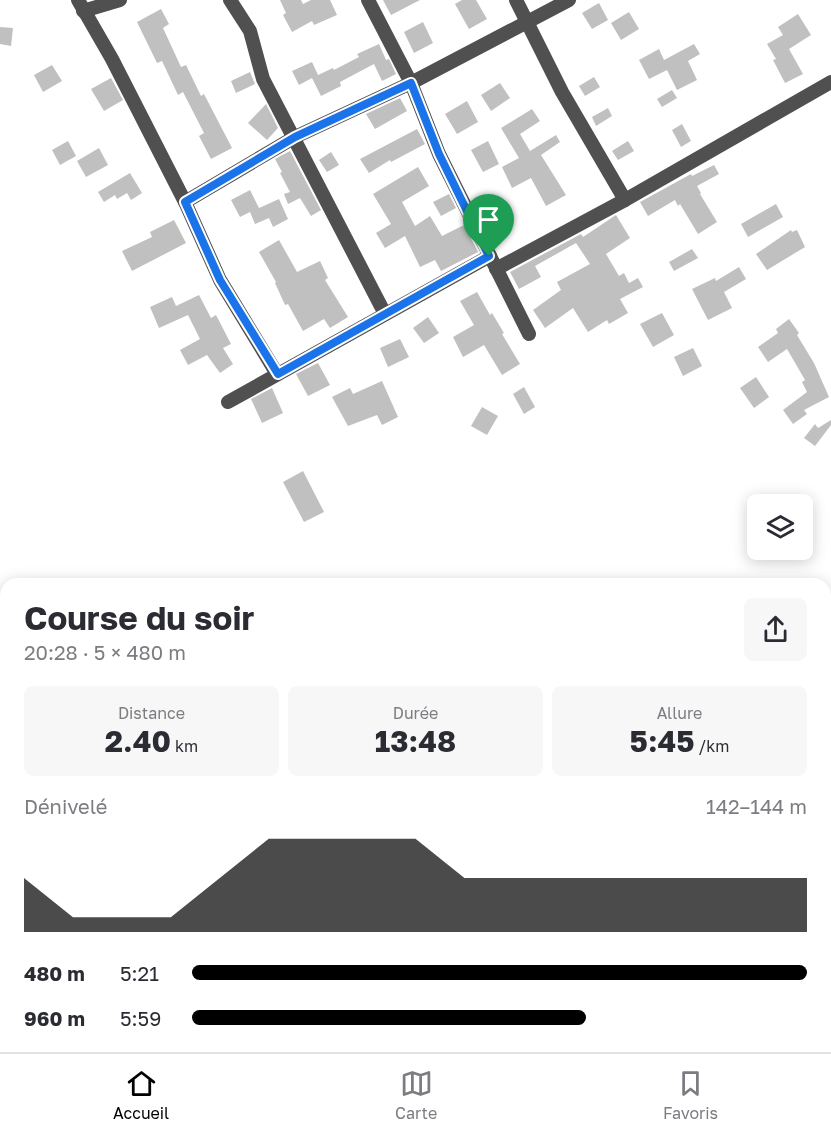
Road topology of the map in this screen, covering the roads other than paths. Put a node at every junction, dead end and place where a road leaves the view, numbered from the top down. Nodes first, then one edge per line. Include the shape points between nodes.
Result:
1 (120, 0) edge
2 (230, 0) edge
3 (368, 0) edge
4 (516, 0) edge
5 (569, 0) edge
6 (81, 6) edge
7 (527, 22) junction
8 (831, 82) edge
9 (411, 83) junction
10 (295, 137) junction
11 (625, 200) junction
12 (185, 202) junction
13 (493, 262) junction
14 (386, 314) junction
15 (529, 334) dead end
16 (278, 374) junction
17 (228, 402) dead end

1 - 6 street
2 - 10 street via 250,31 263,79
3 - 9 street
4 - 7 street
5 - 7 street
6 - 12 street
7 - 9 street
7 - 11 street via 562,92
8 - 11 street
9 - 10 street
9 - 13 street via 439,154
10 - 12 street
10 - 14 street
11 - 13 street
12 - 16 street via 220,280
13 - 14 street
13 - 15 street
14 - 16 street
16 - 17 street

